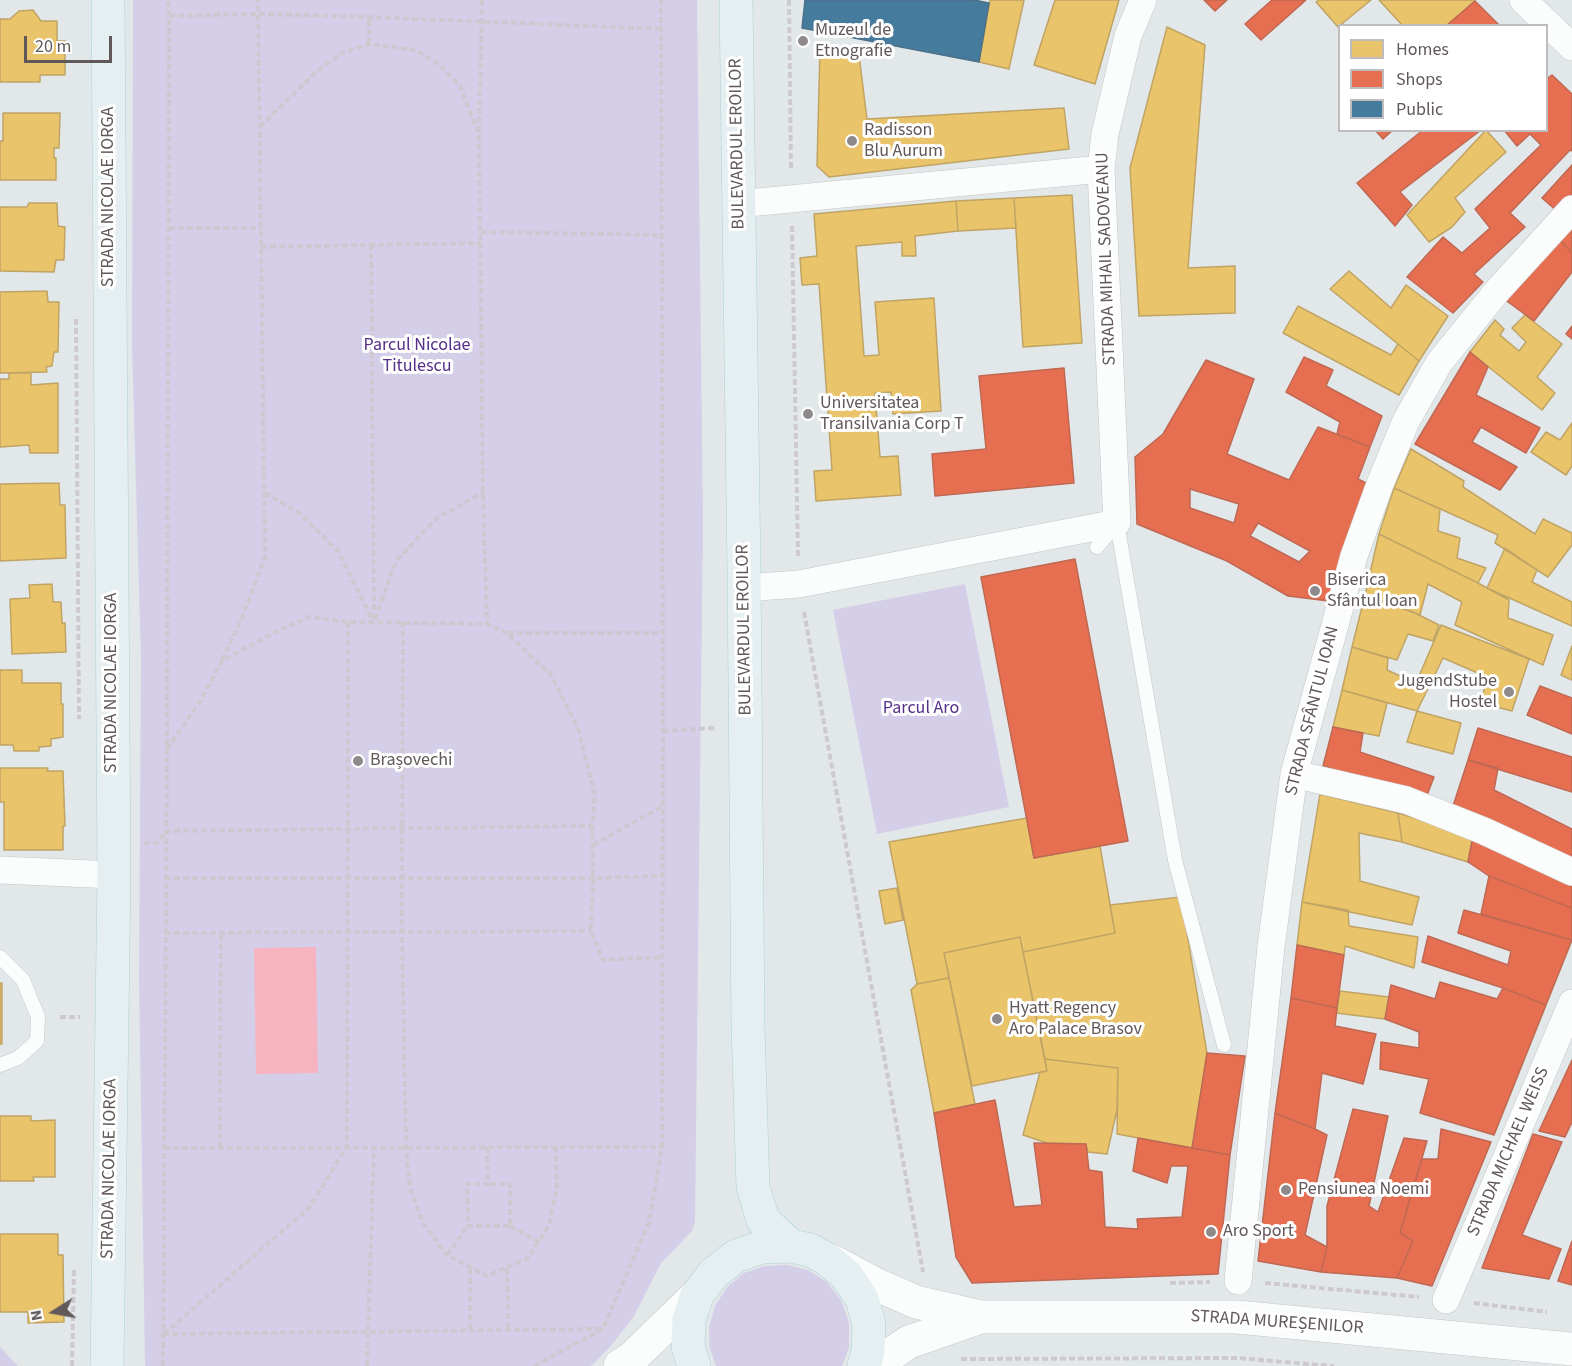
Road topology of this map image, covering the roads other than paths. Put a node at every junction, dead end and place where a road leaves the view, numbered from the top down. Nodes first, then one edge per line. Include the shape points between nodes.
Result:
1 (108, 0) edge
2 (736, 0) edge
3 (1143, 0) edge
4 (1523, 0) edge
5 (1572, 47) edge
6 (1101, 169) junction
7 (738, 204) junction
8 (1572, 209) edge
9 (1117, 523) junction
10 (1097, 547) dead end
11 (744, 588) junction
12 (1293, 774) junction
13 (0, 870) edge
14 (1572, 872) edge
15 (114, 875) junction
16 (0, 957) edge
17 (1572, 1004) edge
18 (1224, 1045) dead end
19 (0, 1065) edge
20 (791, 1246) junction
21 (827, 1259) junction
22 (1238, 1281) road end
23 (697, 1295) junction
24 (1446, 1300) road end
25 (981, 1317) junction
26 (1572, 1349) edge
27 (107, 1366) edge
28 (620, 1366) edge
29 (694, 1366) edge
30 (864, 1366) edge
31 (873, 1366) edge

1 - 15 main road, STRADA NICOLAE IORGA
2 - 7 main road, BULEVARDUL EROILOR
3 - 6 street, STRADA MIHAIL SADOVEANU via 1128,36 1105,134
4 - 5 street
6 - 7 street
6 - 9 street, STRADA MIHAIL SADOVEANU
7 - 11 main road, BULEVARDUL EROILOR
8 - 12 street, STRADA SFÂNTUL IOAN via 1498,290 1439,363 1406,422 1354,556
9 - 10 lane
9 - 11 street via 799,584
9 - 18 lane via 1175,860
11 - 20 main road, BULEVARDUL EROILOR via 753,1187 763,1220
12 - 14 street via 1406,800
12 - 22 street, STRADA SFÂNTUL IOAN via 1271,947
13 - 15 street
15 - 27 main road, STRADA NICOLAE IORGA
16 - 19 lane via 23,980 38,1017 37,1041 18,1058
17 - 24 street, STRADA MICHAEL WEISS
20 - 21 main road
20 - 23 main road via 762,1247 736,1256 714,1272
21 - 25 street, STRADA MUREȘENILOR via 916,1302
21 - 30 main road via 847,1276 862,1299 869,1324
23 - 28 street
23 - 29 main road via 689,1320 688,1346
25 - 26 street, STRADA MUREȘENILOR via 1238,1317
25 - 31 street, STRADA MUREȘENILOR via 909,1342

